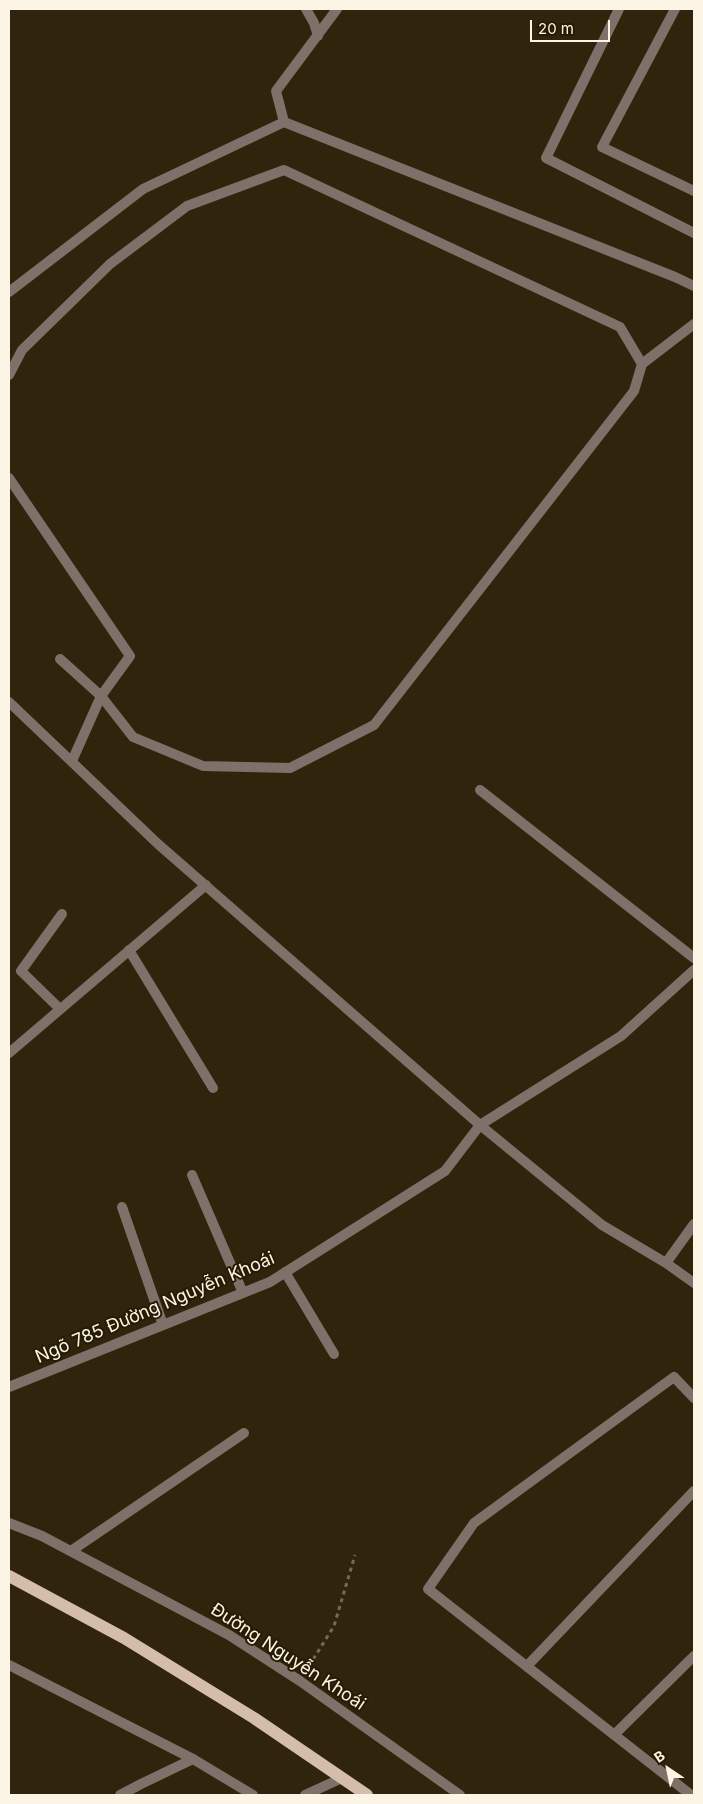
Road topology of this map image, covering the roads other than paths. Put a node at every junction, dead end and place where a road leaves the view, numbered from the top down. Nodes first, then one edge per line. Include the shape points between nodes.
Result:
1 (306, 9) edge
2 (337, 9) edge
3 (619, 9) edge
4 (676, 9) edge
5 (318, 36) junction
6 (284, 122) junction
7 (693, 187) edge
8 (694, 233) edge
9 (694, 286) edge
10 (9, 292) edge
11 (694, 324) edge
12 (642, 364) junction
13 (9, 375) edge
14 (9, 478) edge
15 (60, 659) dead end
16 (101, 696) junction
17 (9, 702) edge
18 (72, 761) junction
19 (480, 790) dead end
20 (206, 885) junction
21 (62, 914) dead end
22 (129, 950) junction
23 (694, 958) edge
24 (694, 970) edge
25 (60, 1009) junction
26 (9, 1053) edge
27 (213, 1088) dead end
28 (480, 1125) junction
29 (192, 1175) dead end
30 (122, 1207) dead end
31 (694, 1224) edge
32 (666, 1263) junction
33 (285, 1272) junction
34 (694, 1283) edge
35 (243, 1293) junction
36 (163, 1325) junction
37 (334, 1354) dead end
38 (9, 1387) edge
39 (694, 1398) edge
40 (244, 1433) dead end
41 (694, 1490) edge
42 (9, 1523) edge
43 (71, 1551) junction
44 (9, 1576) edge
45 (694, 1656) edge
46 (9, 1665) edge
47 (527, 1666) junction
48 (614, 1735) junction
49 (193, 1759) junction
50 (342, 1778) junction
51 (120, 1795) edge
52 (253, 1795) edge
53 (305, 1795) edge
54 (366, 1795) edge
55 (460, 1795) edge
56 (691, 1795) edge

1 - 5 street
2 - 5 street
3 - 8 street via 546,158
4 - 7 street via 602,147
5 - 6 street via 276,91
6 - 9 street
6 - 10 street via 143,189
11 - 12 street
12 - 13 street via 620,327 284,170 187,206 110,264 22,350
12 - 16 street via 634,391 374,724 290,768 203,766 133,737
14 - 16 street via 130,656
15 - 16 street
16 - 18 street
17 - 18 street
18 - 20 street via 158,844
19 - 23 street
20 - 22 street
20 - 28 street
21 - 25 street via 21,971
22 - 25 street
22 - 27 street
24 - 28 street, Ngõ 785 Đường Nguyễn Khoái via 621,1036
25 - 26 street
28 - 32 street via 602,1225
28 - 33 street, Ngõ 785 Đường Nguyễn Khoái via 445,1171
29 - 35 street
30 - 36 street
31 - 32 street
32 - 34 street
33 - 35 street, Ngõ 785 Đường Nguyễn Khoái
33 - 37 street
35 - 36 street, Ngõ 785 Đường Nguyễn Khoái
36 - 38 street, Ngõ 785 Đường Nguyễn Khoái
39 - 47 street via 674,1377 474,1523 428,1589
40 - 43 street
41 - 47 street
42 - 43 street, Đường Nguyễn Khoái
43 - 55 street, Đường Nguyễn Khoái via 229,1635 300,1681
44 - 50 main road via 124,1638 254,1718
45 - 48 street
46 - 49 street
47 - 48 street
48 - 56 street
49 - 51 street
49 - 52 street
50 - 53 street
50 - 54 main road

